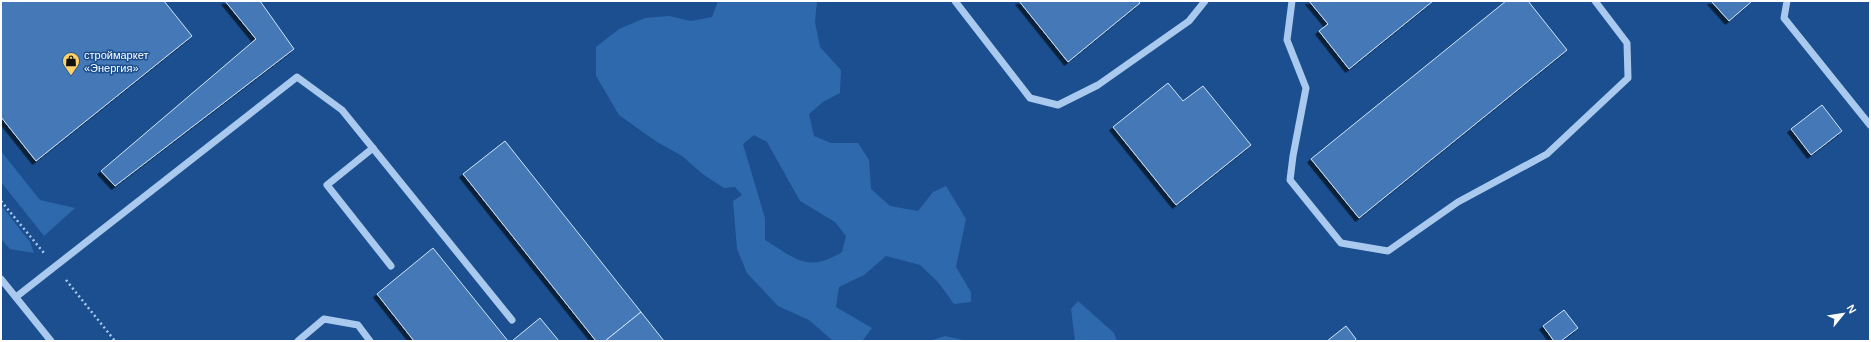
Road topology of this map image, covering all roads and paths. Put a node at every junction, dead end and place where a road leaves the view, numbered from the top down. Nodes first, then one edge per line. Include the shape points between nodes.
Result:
1 (955, 1) edge
2 (1205, 1) edge
3 (1292, 1) edge
4 (1595, 1) edge
5 (1787, 1) edge
6 (1870, 125) edge
7 (373, 148) junction
8 (391, 266) dead end
9 (1, 279) edge
10 (16, 297) junction
11 (512, 320) dead end
12 (52, 341) edge
13 (298, 341) edge
14 (370, 341) edge

1 - 2 street via 1030,98 1058,105 1098,85 1189,21
3 - 4 street via 1287,40 1306,88 1290,180 1341,243 1388,251 1458,202 1547,154 1628,78 1627,43
5 - 6 street via 1784,18
7 - 8 street via 327,185
7 - 10 street via 342,110 297,77
7 - 11 street
9 - 10 street
10 - 12 street
13 - 14 street via 324,319 358,325

